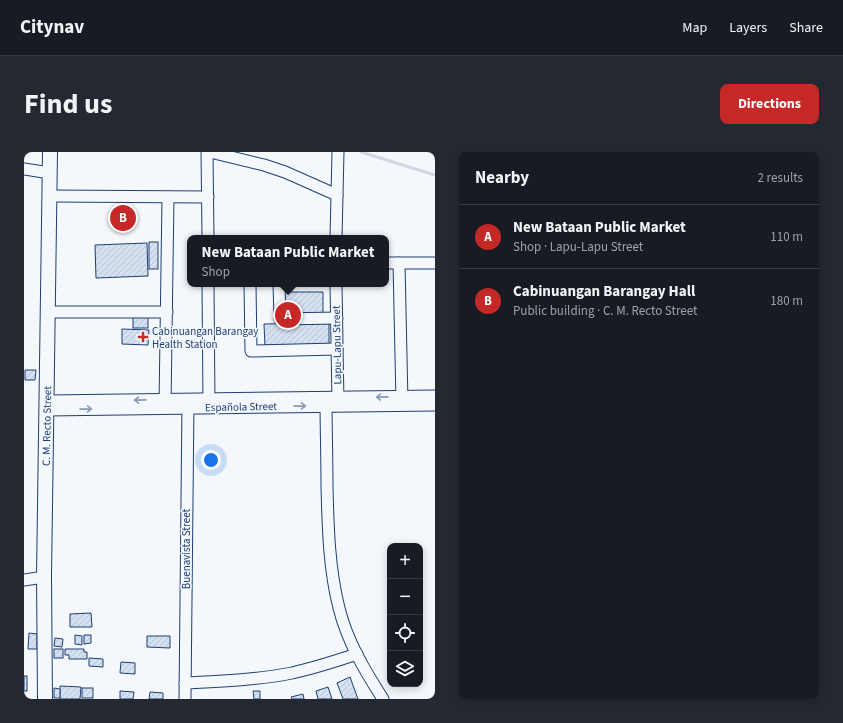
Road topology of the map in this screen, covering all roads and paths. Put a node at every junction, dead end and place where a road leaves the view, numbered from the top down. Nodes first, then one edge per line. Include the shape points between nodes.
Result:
1 (50, 152) edge
2 (207, 152) edge
3 (210, 152) edge
4 (338, 152) edge
5 (24, 169) edge
6 (50, 173) junction
7 (337, 195) junction
8 (50, 196) junction
9 (168, 197) junction
10 (208, 197) junction
11 (208, 235) edge
12 (336, 235) edge
13 (435, 262) edge
14 (389, 263) edge
15 (400, 263) junction
16 (208, 287) edge
17 (250, 287) edge
18 (279, 287) edge
19 (336, 287) edge
20 (48, 312) junction
21 (167, 312) junction
22 (337, 318) junction
23 (337, 349) junction
24 (435, 396) edge
25 (402, 401) junction
26 (326, 402) junction
27 (338, 402) junction
28 (209, 403) junction
29 (165, 404) junction
30 (188, 404) junction
31 (48, 405) junction
32 (435, 405) edge
33 (44, 577) junction
34 (24, 580) edge
35 (357, 654) junction
36 (185, 683) junction
37 (45, 699) edge
38 (185, 699) edge
39 (382, 699) edge

1 - 6 main road, C. M. Recto Street
2 - 10 street
3 - 7 street via 285,172
4 - 7 street
5 - 6 street
6 - 8 main road, C. M. Recto Street
7 - 12 street
8 - 9 street
8 - 20 main road, C. M. Recto Street
9 - 10 street
9 - 21 street
10 - 11 street
13 - 15 street
14 - 15 street
15 - 25 street
16 - 28 street
17 - 23 street via 250,351
18 - 22 street via 280,319
19 - 22 street, Lapu-Lapu Street
20 - 21 street
20 - 31 main road, C. M. Recto Street
21 - 29 street
22 - 23 street, Lapu-Lapu Street
23 - 27 street, Lapu-Lapu Street
24 - 25 street, Española Street
25 - 27 street, Española Street
25 - 32 street, Española Street
26 - 27 street, Española Street
26 - 28 street, Española Street
26 - 35 street via 328,517 334,582 339,609
28 - 30 street, Española Street
29 - 30 street, Española Street
29 - 31 street, Española Street
30 - 36 street, Buenavista Street
31 - 33 main road, C. M. Recto Street
33 - 34 street
33 - 37 main road, C. M. Recto Street
35 - 36 street via 291,673 241,680
35 - 39 street
36 - 38 street, Buenavista Street

